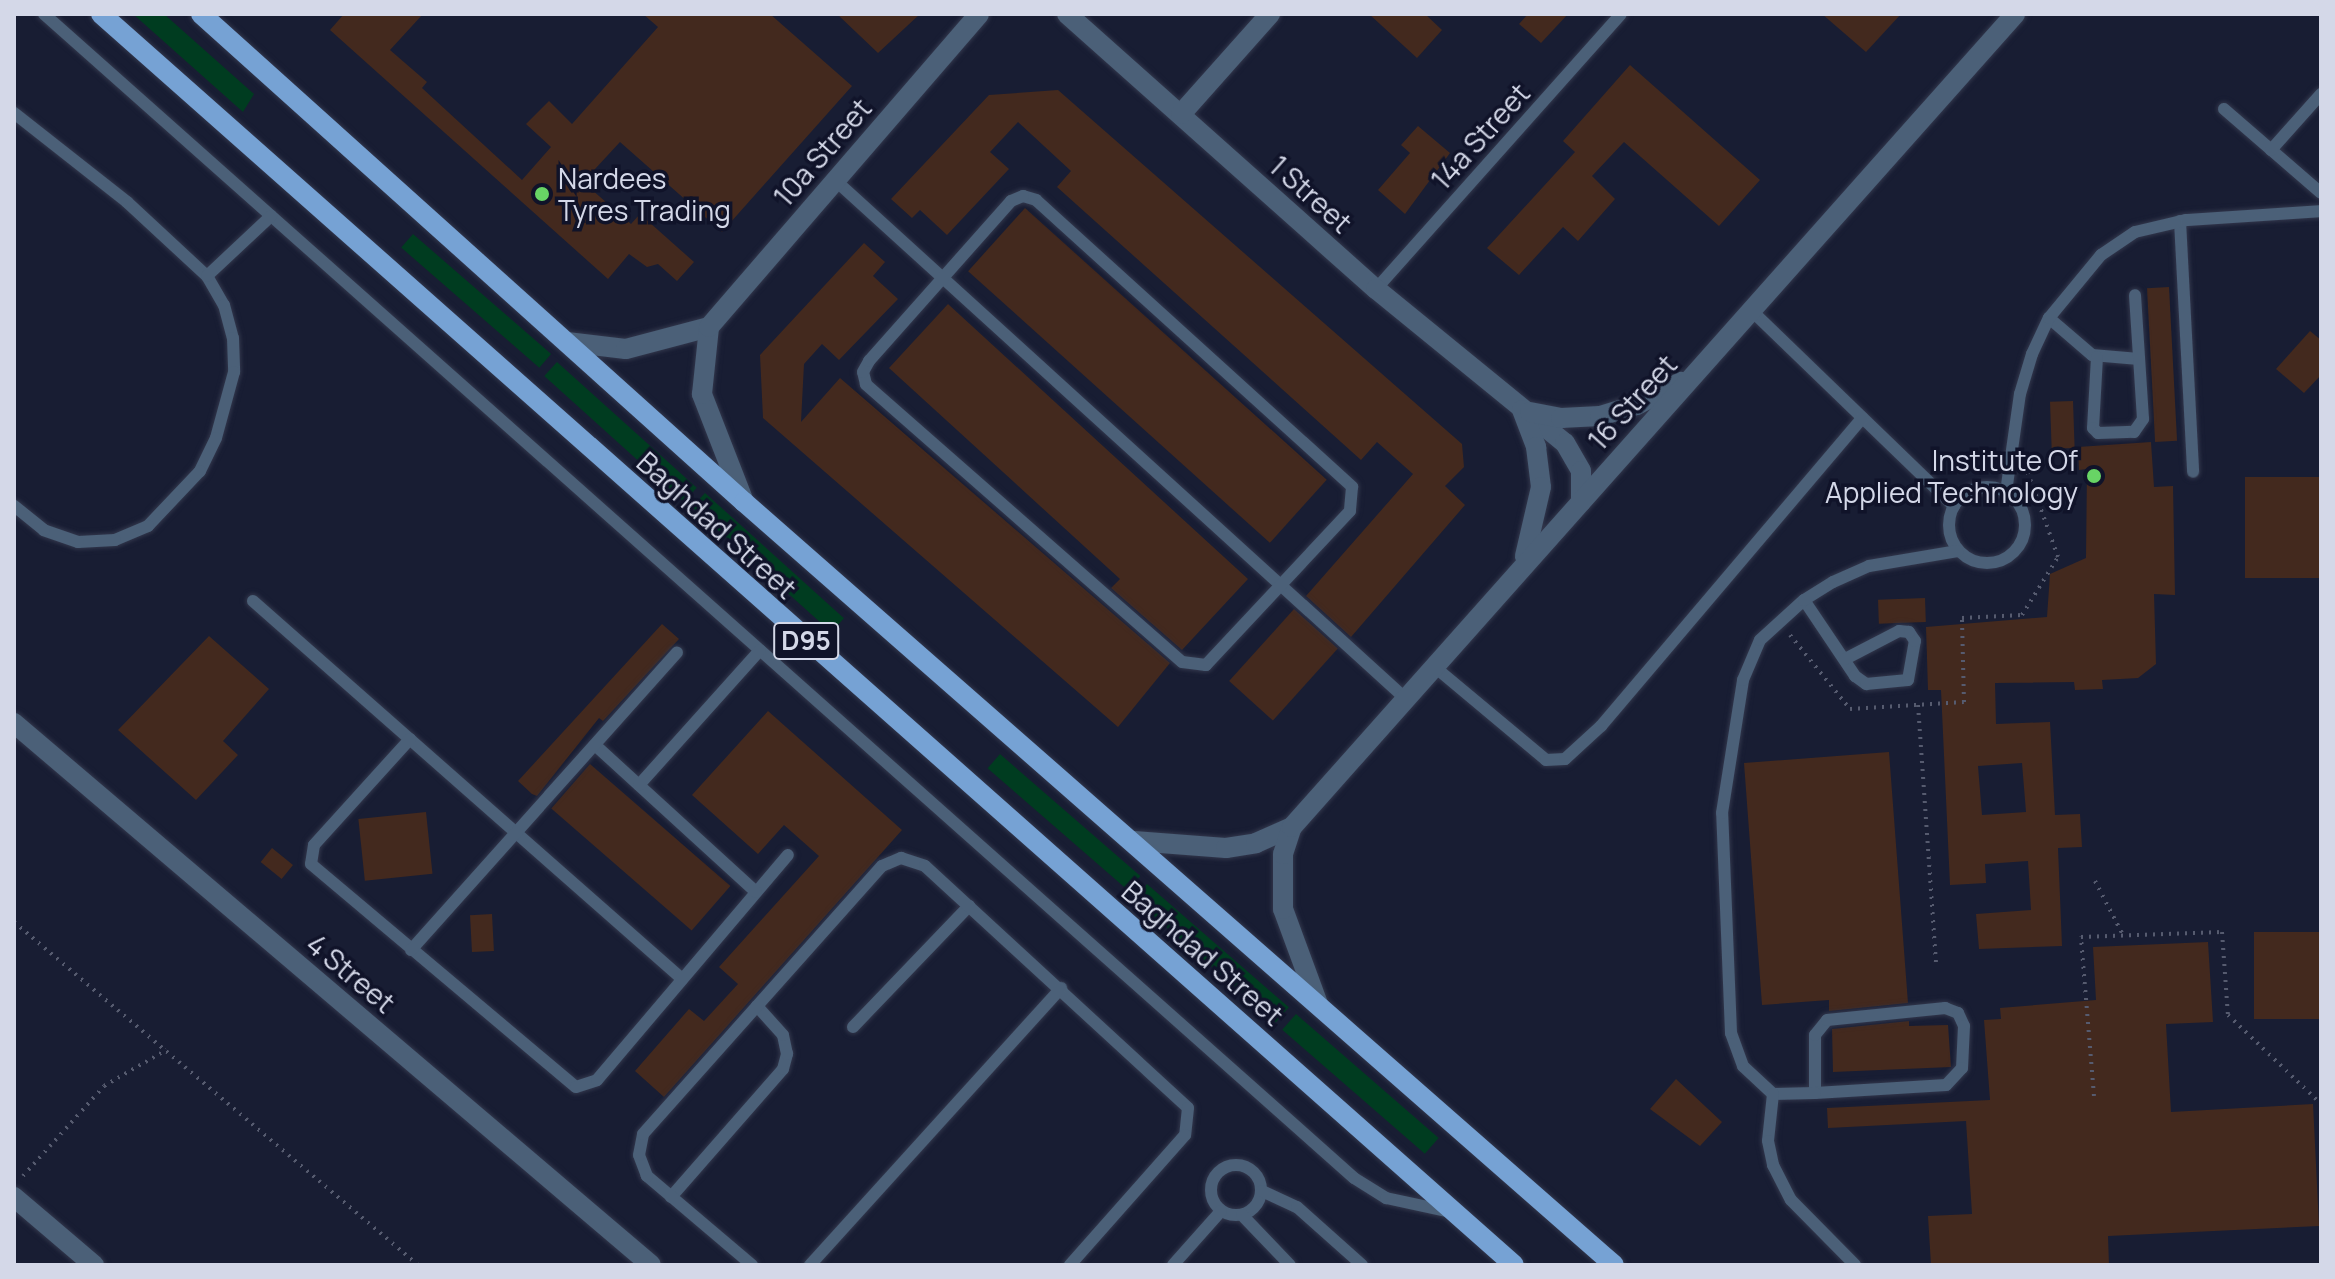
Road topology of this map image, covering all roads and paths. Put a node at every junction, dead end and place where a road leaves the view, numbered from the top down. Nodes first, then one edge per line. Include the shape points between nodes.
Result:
1 (44, 14) edge
2 (101, 14) edge
3 (201, 14) edge
4 (979, 14) edge
5 (1067, 14) edge
6 (1270, 14) edge
7 (1621, 14) edge
8 (2015, 14) edge
9 (2321, 94) edge
10 (2224, 109) dead end
11 (14, 113) edge
12 (1181, 114) junction
13 (2271, 150) junction
14 (835, 180) junction
15 (2321, 193) edge
16 (2321, 211) edge
17 (271, 216) junction
18 (2180, 221) junction
19 (207, 276) junction
20 (942, 278) junction
21 (1376, 289) junction
22 (2135, 295) dead end
23 (1751, 310) junction
24 (2049, 318) junction
25 (709, 327) junction
26 (567, 342) junction
27 (2097, 357) junction
28 (2139, 359) junction
29 (1693, 376) junction
30 (1522, 410) junction
31 (1862, 418) junction
32 (2027, 467) dead end
33 (2193, 472) dead end
34 (2006, 492) junction
35 (744, 502) junction
36 (1581, 502) junction
37 (14, 506) edge
38 (1954, 506) junction
39 (1958, 551) junction
40 (1518, 573) junction
41 (1281, 586) junction
42 (1804, 600) junction
43 (253, 601) dead end
44 (1778, 621) junction
45 (760, 650) junction
46 (677, 653) dead end
47 (1845, 659) junction
48 (1436, 668) junction
49 (1406, 699) junction
50 (1918, 705) junction
51 (14, 723) edge
52 (410, 739) junction
53 (595, 745) junction
54 (639, 785) junction
55 (1292, 827) junction
56 (516, 833) junction
57 (1134, 841) junction
58 (788, 855) dead end
59 (2095, 881) dead end
60 (756, 892) junction
61 (969, 906) junction
62 (14, 922) edge
63 (2123, 935) junction
64 (411, 950) junction
65 (1936, 965) dead end
66 (682, 979) junction
67 (1061, 988) junction
68 (1318, 1004) junction
69 (757, 1006) junction
70 (853, 1027) dead end
71 (166, 1050) junction
72 (1815, 1093) junction
73 (1773, 1094) junction
74 (2094, 1096) dead end
75 (2321, 1104) edge
76 (14, 1182) edge
77 (1262, 1191) junction
78 (14, 1197) edge
79 (671, 1197) junction
80 (1221, 1211) junction
81 (1456, 1213) junction
82 (1242, 1215) junction
83 (1608, 1259) edge
84 (1076, 1263) edge
85 (94, 1265) edge
86 (418, 1265) edge
87 (651, 1265) edge
88 (752, 1265) edge
89 (810, 1265) edge
90 (1173, 1265) edge
91 (1290, 1265) edge
92 (1362, 1265) edge
93 (1514, 1265) edge
94 (1625, 1265) edge
95 (1855, 1265) edge

1 - 17 lane
2 - 81 main road, Baghdad Street / D95
3 - 26 main road, Baghdad Street / D95
4 - 14 street, 10a Street
5 - 12 street, 1 Street
6 - 12 street
7 - 21 lane, 14a Street
8 - 23 street, 16 Street
9 - 13 lane
10 - 13 lane
11 - 19 lane via 127,202
12 - 21 street, 1 Street
13 - 15 lane
14 - 20 lane
14 - 25 street, 10a Street
16 - 18 lane
17 - 19 lane
17 - 45 lane
18 - 24 lane via 2135,232 2101,255
18 - 33 lane
19 - 37 lane via 224,305 233,338 234,372 216,438 200,471 174,502 137,531 115,540 78,542 44,530
20 - 41 lane
20 - 41 lane via 1011,201 1030,196 1347,481 1354,495 1350,511
20 - 41 lane via 865,366 870,389 1190,666 1214,661
21 - 30 street, 1 Street
22 - 28 lane
23 - 29 street, 16 Street
23 - 31 lane
24 - 27 lane
24 - 34 lane via 2020,394
25 - 26 street via 626,349
25 - 35 street via 702,394
26 - 35 main road, Baghdad Street / D95
27 - 28 lane
27 - 28 lane via 2091,423 2098,433 2134,432 2141,424
29 - 30 street, 1 Street via 1637,405 1600,416 1561,418
29 - 36 street, 16 Street
30 - 36 street, 1 Street via 1574,456 1581,471
30 - 40 street, 1 Street via 1536,447 1541,487 1536,526
31 - 38 lane
31 - 48 lane via 1601,726 1565,759 1546,760
32 - 50 path via 2058,557 2022,615 1962,618 1964,702
34 - 38 lane via 1983,487
34 - 39 lane via 2025,518 2017,550 1988,564
35 - 57 main road, Baghdad Street / D95
36 - 40 street, 16 Street
38 - 39 lane via 1950,538
39 - 42 lane via 1869,566
40 - 48 street, 16 Street
41 - 49 lane
42 - 44 lane
42 - 47 lane
43 - 52 lane
44 - 50 path via 1850,709
44 - 73 lane via 1760,640 1743,680 1722,813 1731,1033 1743,1066
45 - 54 lane
45 - 81 lane via 1354,1178 1386,1198
46 - 53 lane
47 - 47 lane via 1866,684 1904,683 1914,670 1915,641 1909,632 1899,631
48 - 49 street, 16 Street
49 - 55 street, 16 Street
50 - 65 path
51 - 87 street, 4 Street
52 - 56 lane
52 - 64 lane via 314,845 309,857 315,869
53 - 54 lane
53 - 56 lane
54 - 60 lane
55 - 57 street, 16 Street via 1256,843 1226,848
55 - 68 street, 16 Street via 1283,854 1283,909
56 - 64 lane
56 - 66 lane
57 - 68 main road, Baghdad Street / D95
58 - 60 lane
59 - 63 path
60 - 66 lane
61 - 67 lane
61 - 69 lane via 918,861 891,860
61 - 70 lane
62 - 71 path
63 - 74 path via 2081,937
63 - 75 path via 2222,932 2228,1015
64 - 66 lane via 576,1087 597,1080
67 - 84 lane via 1178,1094 1190,1116 1185,1135
67 - 89 lane
68 - 83 main road, Baghdad Street / D95
69 - 79 lane via 783,1035 783,1069
69 - 79 lane via 643,1134 642,1166
71 - 76 path via 104,1086 43,1159
71 - 86 path
72 - 72 lane via 1952,1083 1962,1068 1962,1019 1945,1008 1827,1020 1815,1035
72 - 73 lane
73 - 95 lane via 1768,1141 1779,1177 1791,1200
77 - 80 lane via 1253,1170 1230,1165 1220,1170 1210,1191
77 - 82 lane via 1252,1210
77 - 92 lane via 1297,1207
78 - 85 street
79 - 88 lane
80 - 82 lane
80 - 90 lane
81 - 93 main road, Baghdad Street / D95
82 - 91 lane
83 - 94 lane

